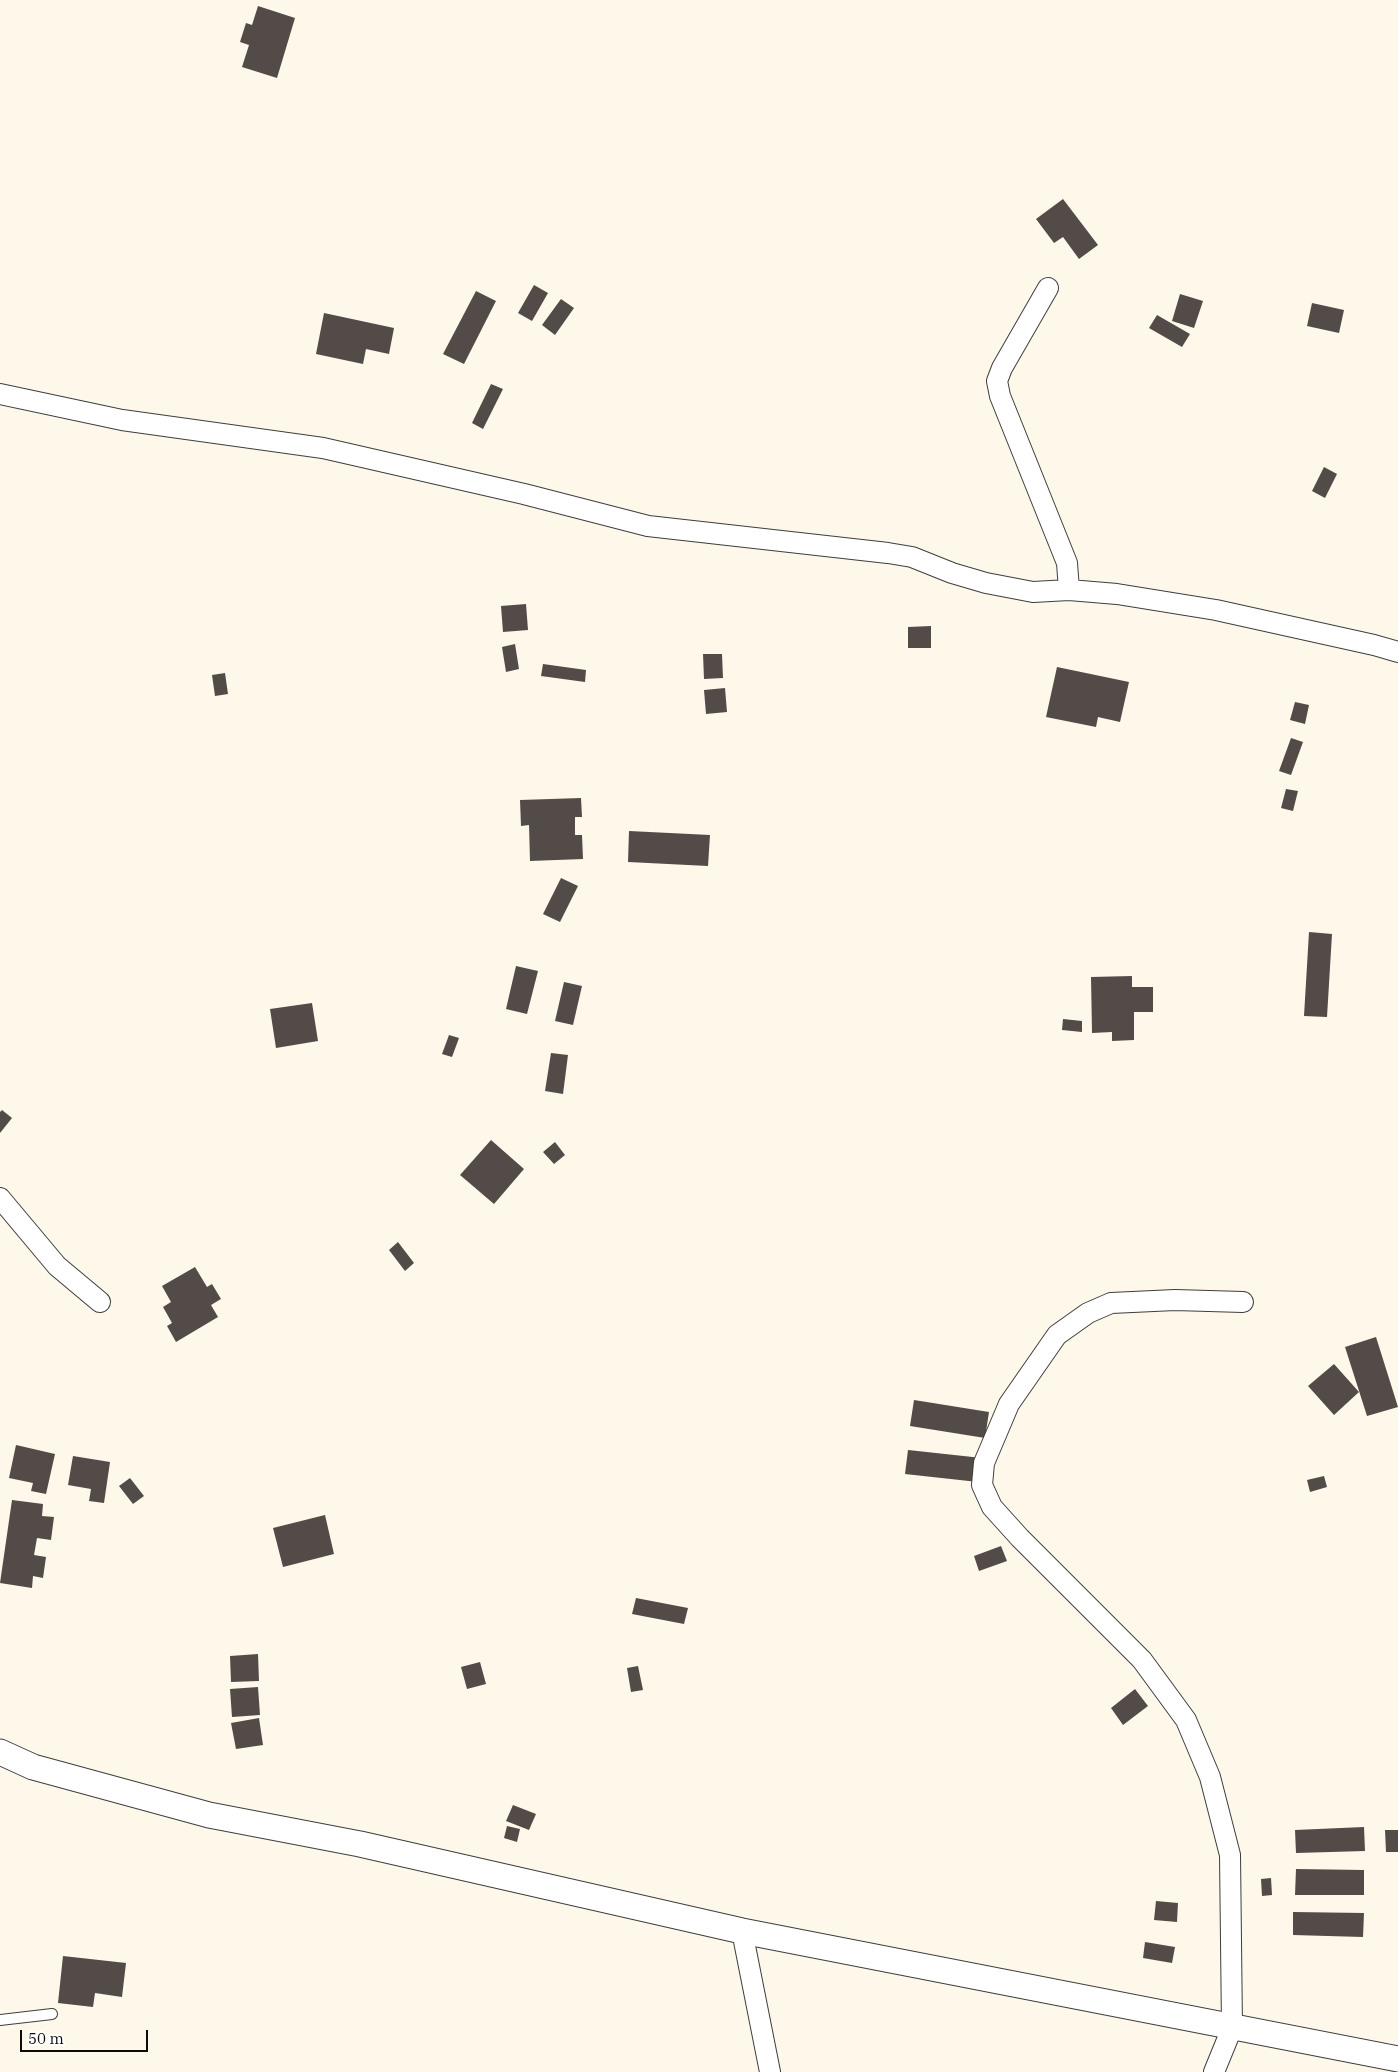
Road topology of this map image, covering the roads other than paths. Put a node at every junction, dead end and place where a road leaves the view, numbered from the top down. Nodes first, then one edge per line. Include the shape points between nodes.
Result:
1 (1048, 288) dead end
2 (0, 394) edge
3 (1069, 590) junction
4 (1398, 652) edge
5 (0, 1198) edge
6 (100, 1302) dead end
7 (1243, 1302) dead end
8 (0, 1752) edge
9 (742, 1931) junction
10 (52, 2014) dead end
11 (0, 2020) edge
12 (1232, 2028) junction
13 (1398, 2059) edge
14 (770, 2072) edge
15 (1214, 2072) edge

1 - 3 street via 997,380 1010,423 1066,563
2 - 3 street via 122,420 323,448 648,526 888,553 912,557 986,583 1032,592
3 - 4 street via 1117,594 1216,610
5 - 6 street via 57,1266
7 - 12 street via 1175,1300 1111,1303 1088,1313 1057,1335 1009,1404 984,1463 982,1484 992,1507 1142,1660 1186,1720 1210,1777 1230,1855
8 - 9 street via 33,1767 209,1815 360,1844
9 - 12 street
9 - 14 street
10 - 11 lane
12 - 13 street
12 - 15 street

